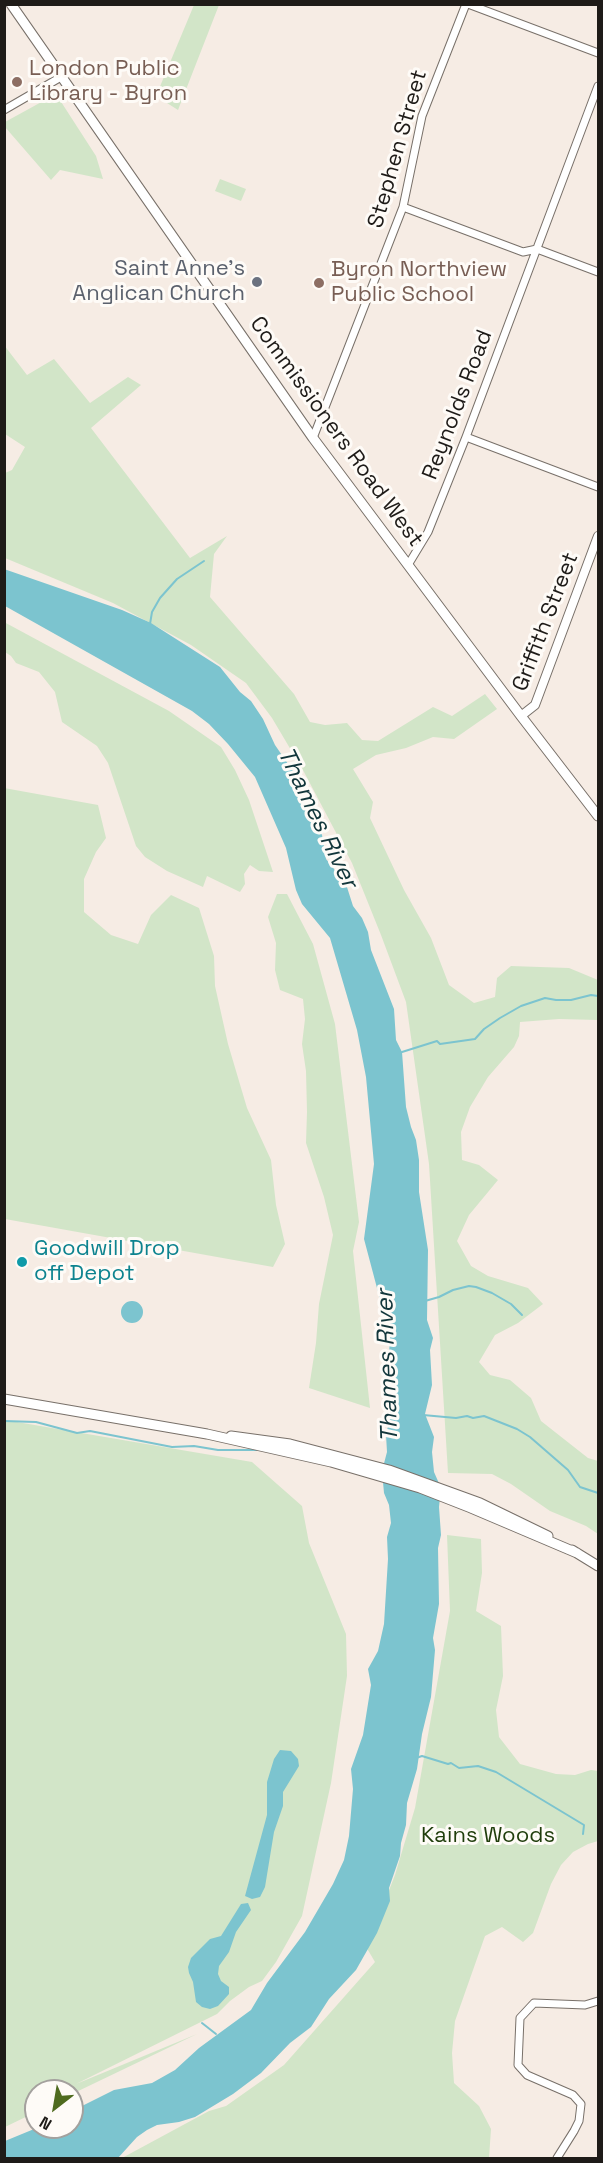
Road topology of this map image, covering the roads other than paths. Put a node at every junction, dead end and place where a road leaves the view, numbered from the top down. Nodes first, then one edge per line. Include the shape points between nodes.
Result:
1 (11, 4) edge
2 (467, 4) edge
3 (598, 53) edge
4 (61, 77) junction
5 (598, 86) edge
6 (4, 110) edge
7 (403, 207) junction
8 (537, 249) junction
9 (598, 272) edge
10 (466, 437) junction
11 (313, 438) junction
12 (598, 487) edge
13 (598, 536) edge
14 (408, 565) junction
15 (521, 717) junction
16 (598, 816) edge
17 (4, 1399) edge
18 (598, 1566) edge
19 (598, 2001) edge
20 (557, 2158) edge

1 - 4 main road, Commissioners Road West
2 - 3 street
2 - 7 street, Stephen Street via 422,116
4 - 6 street
4 - 11 main road, Commissioners Road West
5 - 8 street, Reynolds Road
7 - 8 street via 523,252
7 - 11 street, Stephen Street
8 - 9 street
8 - 10 street, Reynolds Road
10 - 12 street
10 - 14 street, Reynolds Road via 428,532
11 - 14 main road, Commissioners Road West
13 - 15 street, Griffith Street via 535,705
14 - 15 main road, Commissioners Road West
15 - 16 main road, Commissioners Road West
17 - 18 main road via 245,1440 397,1480 504,1518
19 - 20 street via 585,2005 534,2003 520,2018 518,2065 527,2075 573,2095 581,2104 579,2121

